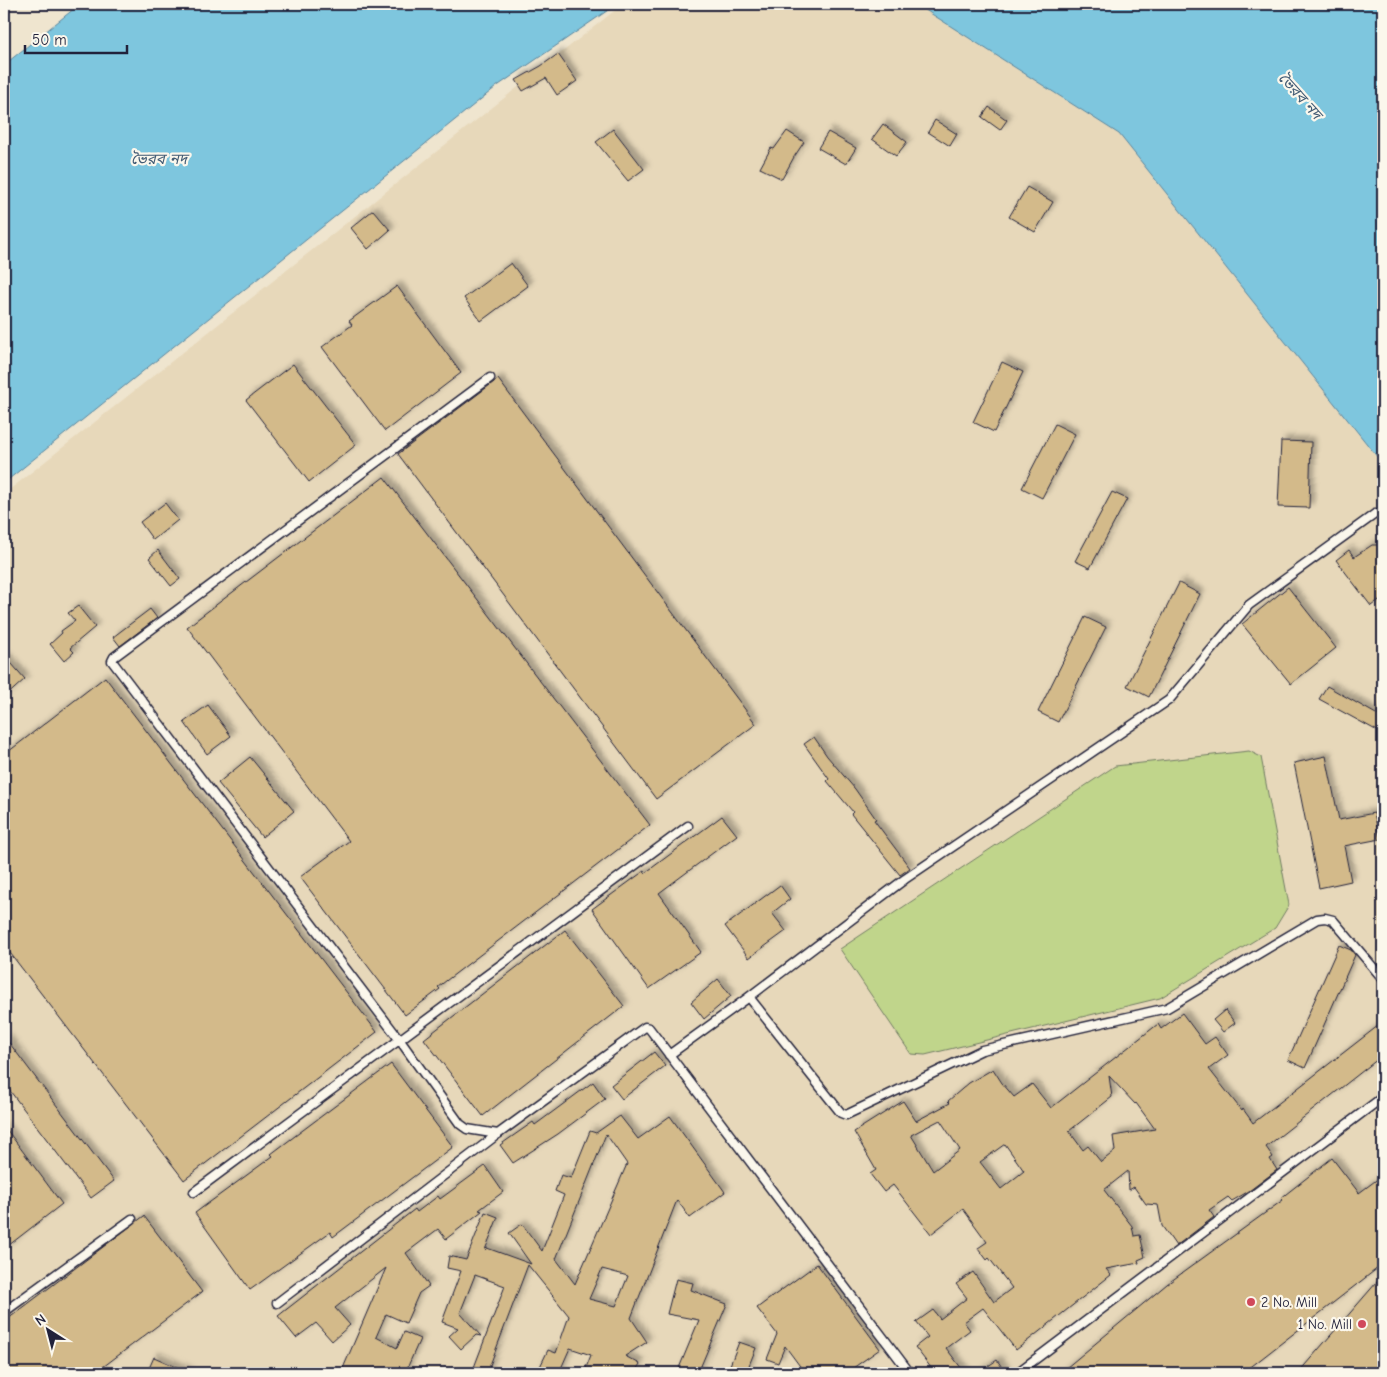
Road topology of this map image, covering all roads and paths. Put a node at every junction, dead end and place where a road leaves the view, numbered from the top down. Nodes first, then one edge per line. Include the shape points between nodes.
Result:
1 (490, 378) dead end
2 (1374, 514) dead end
3 (688, 826) dead end
4 (1383, 979) edge
5 (749, 997) junction
6 (399, 1039) junction
7 (668, 1055) junction
8 (1383, 1097) edge
9 (498, 1134) junction
10 (194, 1192) dead end
11 (132, 1219) dead end
12 (277, 1302) dead end
13 (4, 1312) edge
14 (910, 1373) edge
15 (1017, 1373) edge

1 - 6 lane via 112,661
2 - 5 lane via 1249,606 1169,700 905,879
3 - 6 lane
4 - 5 lane via 1333,920 1317,919 1167,1008 982,1050 846,1115
5 - 7 lane
6 - 9 lane via 460,1124 467,1129
6 - 10 lane
7 - 9 lane via 649,1028 641,1028
7 - 14 lane
8 - 15 lane
9 - 12 lane
11 - 13 lane

